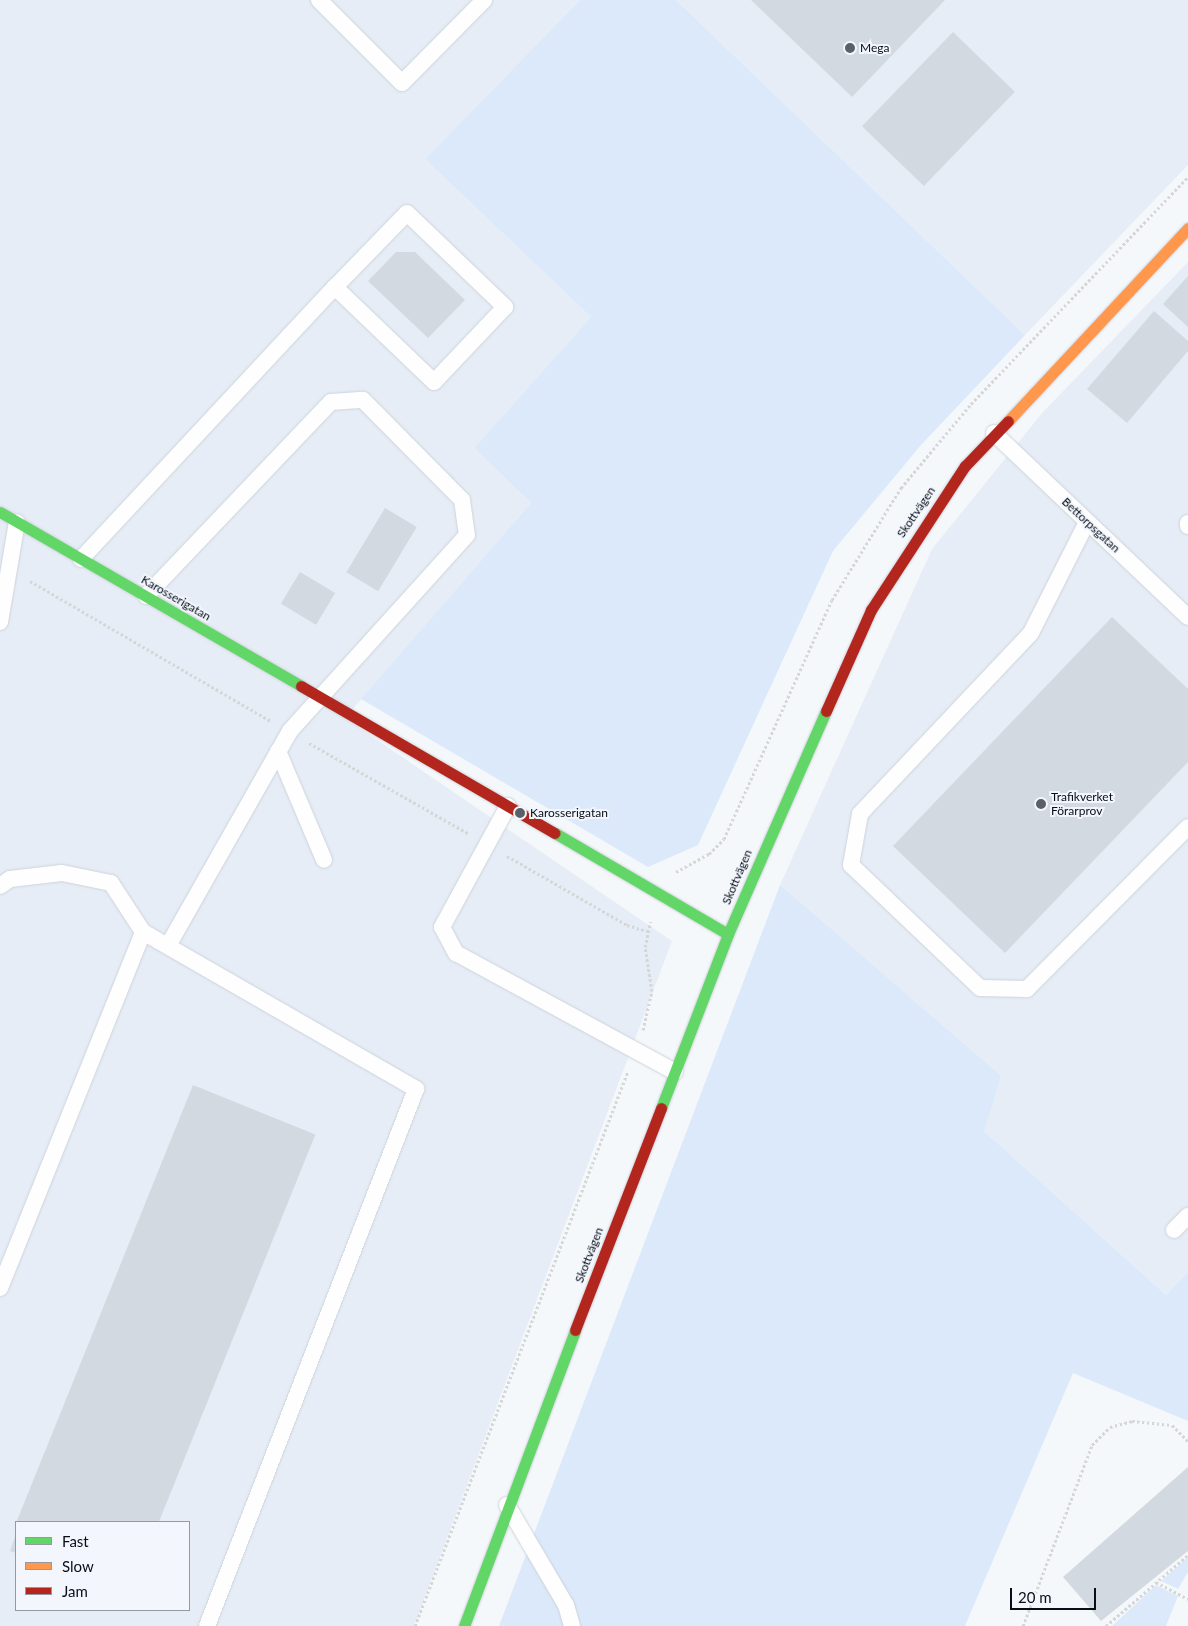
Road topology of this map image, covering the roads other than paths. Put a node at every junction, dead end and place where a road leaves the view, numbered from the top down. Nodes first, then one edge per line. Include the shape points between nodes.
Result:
1 (319, 0) edge
2 (484, 0) edge
3 (1188, 228) edge
4 (336, 287) junction
5 (994, 433) junction
6 (0, 512) edge
7 (17, 522) junction
8 (1087, 522) junction
9 (81, 559) junction
10 (146, 596) junction
11 (1188, 618) edge
12 (0, 622) edge
13 (320, 697) junction
14 (278, 751) junction
15 (508, 806) junction
16 (1188, 827) edge
17 (324, 860) dead end
18 (0, 886) edge
19 (144, 932) junction
20 (728, 934) junction
21 (168, 946) junction
22 (675, 1072) junction
23 (1188, 1216) edge
24 (1174, 1230) dead end
25 (0, 1288) edge
26 (507, 1505) junction
27 (208, 1626) edge
28 (464, 1626) edge
29 (572, 1626) edge

1 - 2 lane via 402,83
3 - 5 street, Skottvägen
4 - 4 lane via 407,213 505,307 434,382
4 - 9 lane
5 - 8 lane, Bettorpsgatan
5 - 20 street, Skottvägen via 942,497 871,610
6 - 7 street, Karosserigatan
7 - 9 street, Karosserigatan
7 - 12 lane
8 - 11 lane, Bettorpsgatan
8 - 16 lane via 1031,633 860,814 851,865 980,988 1027,989
9 - 10 street, Karosserigatan
10 - 13 street, Karosserigatan
10 - 13 lane via 330,402 363,400 462,500 467,535
13 - 14 lane via 290,731
13 - 15 street, Karosserigatan
14 - 17 lane
14 - 21 lane
15 - 20 street, Karosserigatan
15 - 22 lane via 442,927 456,953
18 - 19 lane via 10,879 62,873 111,883
19 - 21 lane
19 - 25 lane
20 - 22 street, Skottvägen
21 - 27 lane via 416,1089
22 - 26 street, Skottvägen
23 - 24 lane
26 - 28 street, Skottvägen
26 - 29 lane via 566,1604

